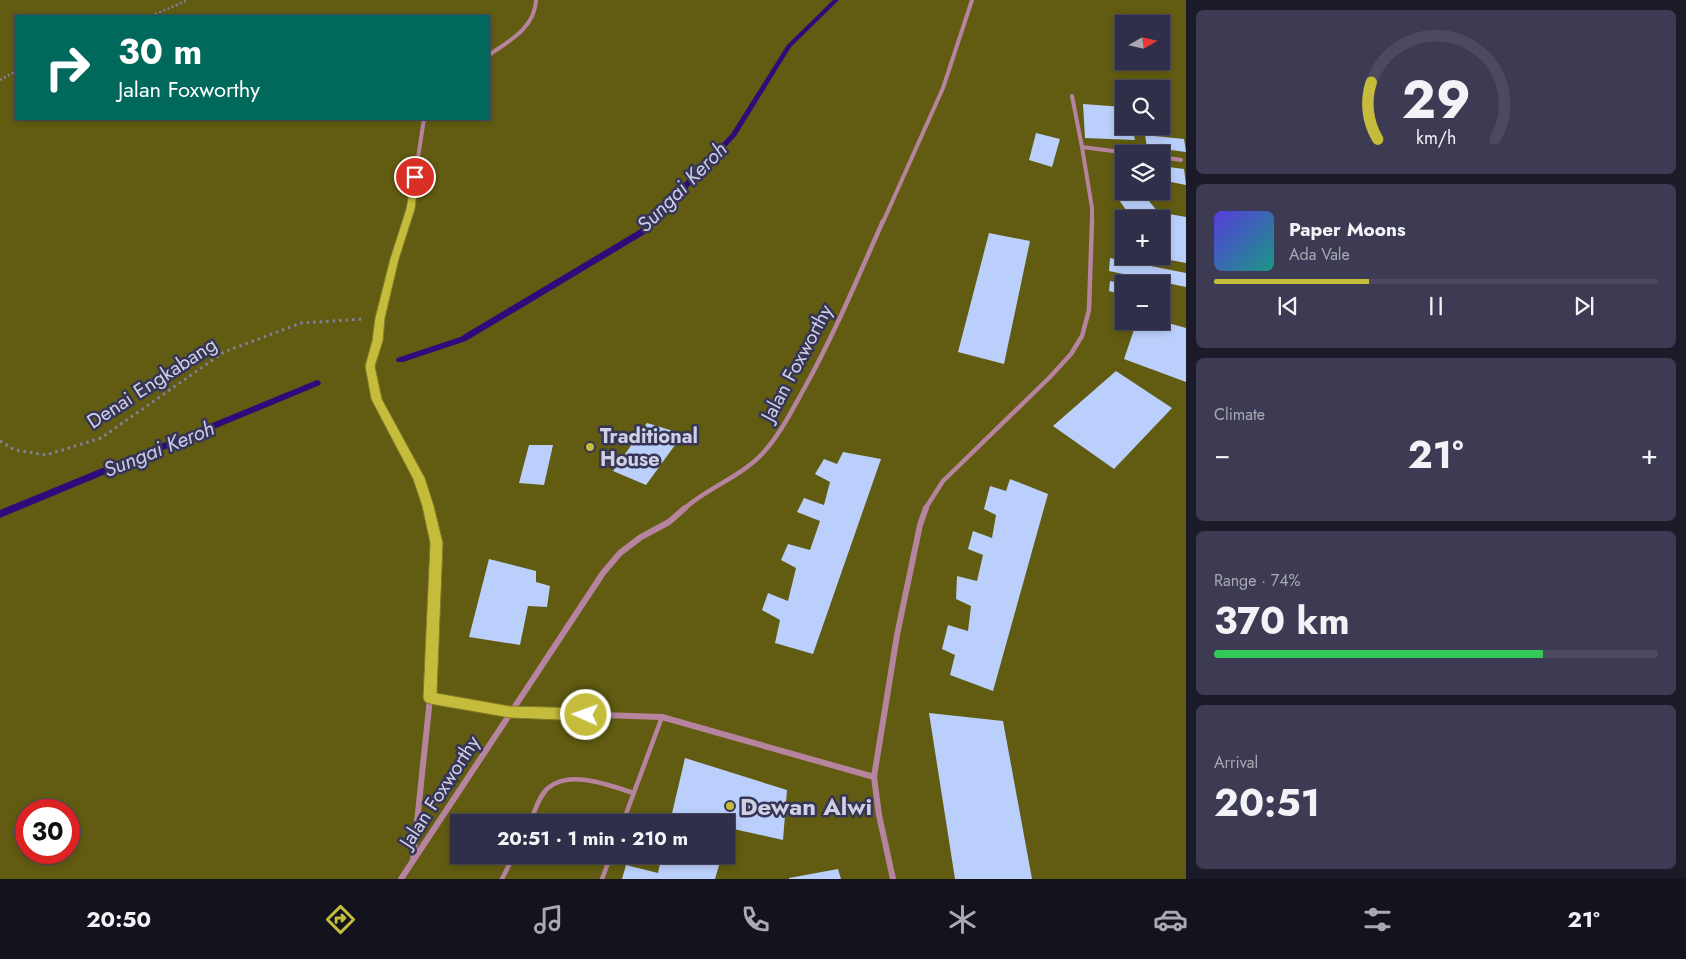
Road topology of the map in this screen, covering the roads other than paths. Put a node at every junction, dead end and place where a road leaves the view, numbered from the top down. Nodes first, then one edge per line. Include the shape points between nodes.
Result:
1 (536, 0) edge
2 (972, 0) edge
3 (490, 54) edge
4 (1072, 96) dead end
5 (424, 120) edge
6 (1082, 147) junction
7 (1115, 151) edge
8 (1170, 158) edge
9 (1181, 160) dead end
10 (430, 698) junction
11 (510, 712) junction
12 (662, 717) junction
13 (874, 777) junction
14 (634, 793) junction
15 (534, 814) edge
16 (626, 814) edge
17 (413, 863) junction
18 (510, 864) edge
19 (608, 864) edge
20 (401, 879) edge
21 (502, 879) edge
22 (602, 879) edge
23 (892, 879) edge

1 - 3 street via 532,18 524,29
2 - 11 street, Jalan Foxworthy via 943,88 827,347 783,428 761,455 734,476 697,497 669,522 620,553 603,573
4 - 6 street
5 - 10 street, Jalan Foxworthy via 410,209 394,259 370,366 376,399 419,478 436,543
6 - 7 street
6 - 13 street via 1092,208 1089,310 1082,336 1071,354 1048,378 943,481 925,509 896,635
8 - 9 street
10 - 11 street
10 - 17 street, Jalan Foxworthy
11 - 12 street
11 - 17 street, Jalan Foxworthy
12 - 13 street
12 - 14 lane
13 - 23 street
14 - 15 lane via 576,779 559,782 547,788
14 - 16 lane
17 - 20 street, Jalan Foxworthy
18 - 21 lane
19 - 22 lane

